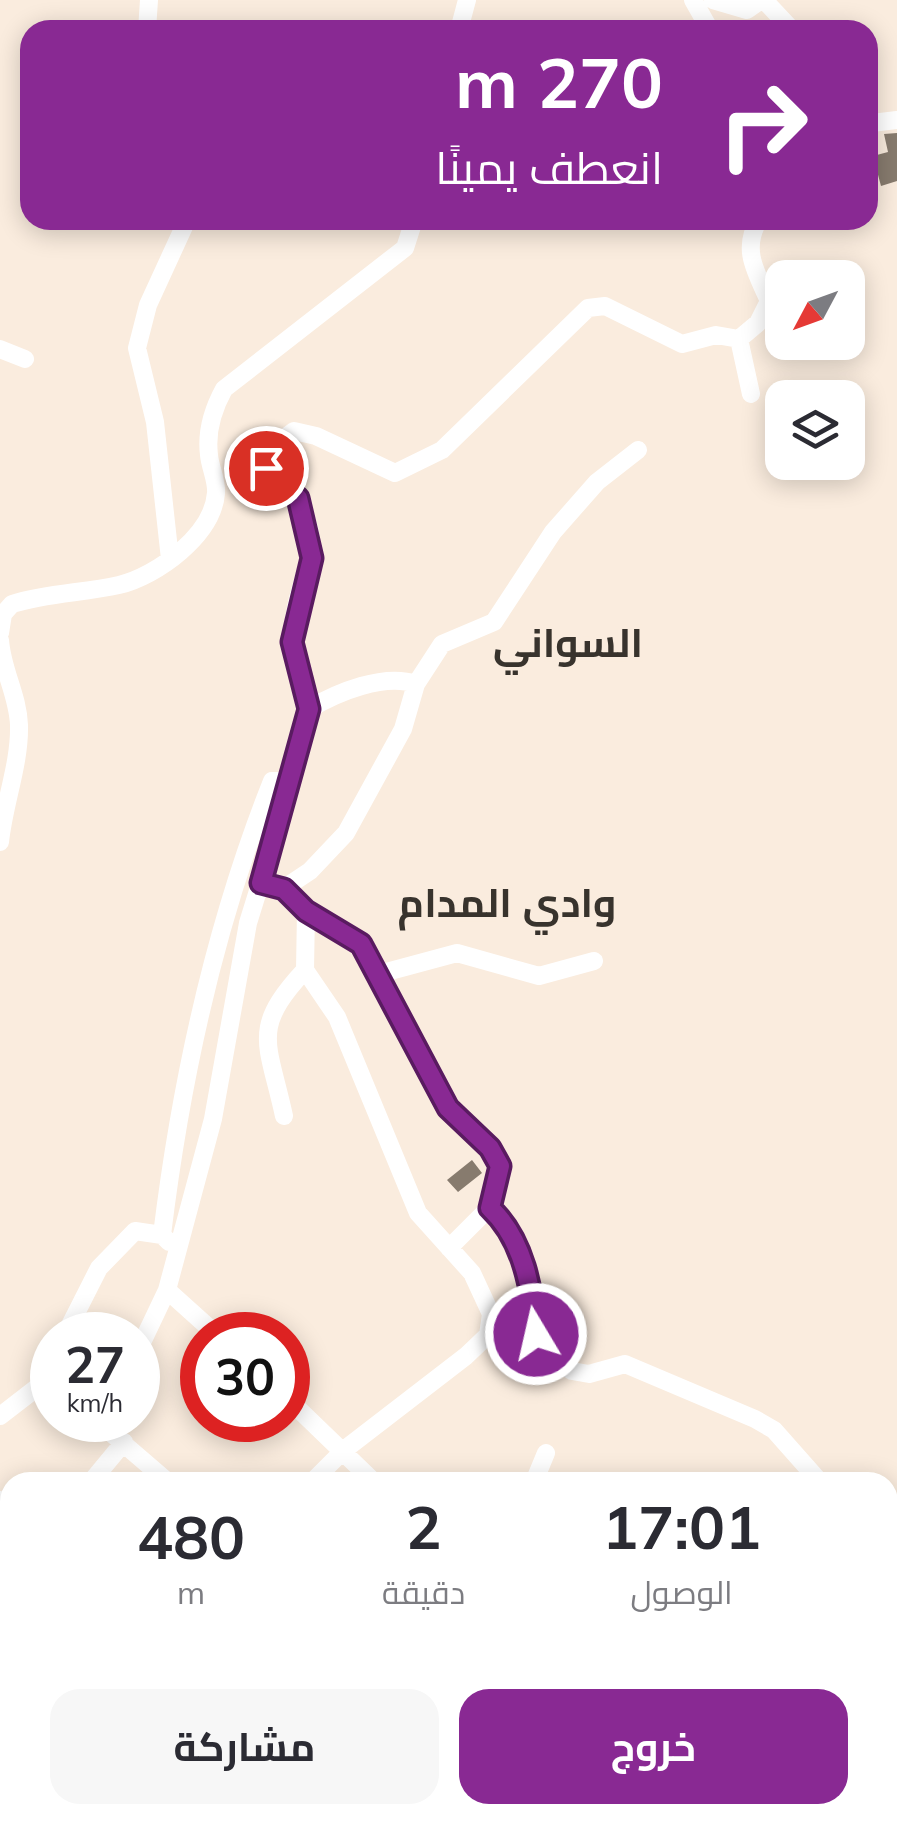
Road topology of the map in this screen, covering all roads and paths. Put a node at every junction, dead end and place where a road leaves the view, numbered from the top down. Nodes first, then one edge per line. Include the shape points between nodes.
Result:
1 (713, 0) edge
2 (763, 0) edge
3 (782, 20) edge
4 (182, 230) edge
5 (411, 230) edge
6 (753, 230) edge
7 (739, 339) junction
8 (0, 349) edge
9 (24, 359) dead end
10 (751, 394) dead end
11 (638, 450) dead end
12 (170, 559) junction
13 (0, 637) edge
14 (416, 684) junction
15 (309, 709) junction
16 (292, 781) junction
17 (0, 842) edge
18 (261, 883) junction
19 (284, 889) junction
20 (306, 911) junction
21 (594, 961) dead end
22 (305, 970) junction
23 (379, 974) junction
24 (284, 1116) dead end
25 (490, 1208) junction
26 (162, 1235) junction
27 (450, 1248) junction
28 (175, 1249) junction
29 (167, 1290) junction
30 (77, 1312) edge
31 (156, 1312) edge
32 (191, 1312) edge
33 (30, 1399) edge
34 (0, 1416) edge
35 (310, 1419) edge
36 (124, 1442) joint
37 (344, 1450) junction
38 (546, 1453) dead end
39 (98, 1472) edge
40 (157, 1472) edge
41 (322, 1472) edge
42 (365, 1472) edge
43 (538, 1472) edge
44 (811, 1472) edge

1 - 2 street via 747,10
2 - 3 street
4 - 12 street via 148,305 137,348 155,422
5 - 12 street via 405,248 224,389 212,412 208,452 216,492 209,518
6 - 7 street via 750,256 768,301 758,323
7 - 10 street
7 - 15 street via 716,335 682,344 604,306 588,308 442,450 395,472 316,436 294,431 278,440 266,452 266,468 298,498 312,558 292,642
8 - 9 street
11 - 14 street via 553,532 494,622 442,644
12 - 13 street via 123,584 12,604 3,614
13 - 17 street via 18,725
14 - 15 street via 396,678
14 - 19 street via 404,729 346,834
15 - 16 street
16 - 18 street
16 - 26 street via 272,781 225,908 185,1072
18 - 19 street
18 - 28 street via 214,1119
19 - 20 street
20 - 22 street
20 - 23 street via 361,944
21 - 23 street via 540,976 456,953
22 - 24 street via 276,1001 267,1022
22 - 27 street via 336,1017 418,1213
23 - 25 street via 448,1108 500,1166
25 - 27 street
25 - 44 street via 519,1249 536,1334 550,1358 589,1374 625,1364 755,1419 774,1430
26 - 28 street
26 - 30 street via 135,1231 99,1268
27 - 37 street via 472,1273 491,1314 488,1335
28 - 29 street
29 - 31 street
29 - 32 street
33 - 34 street
35 - 37 street
36 - 39 street
36 - 40 street
37 - 41 street
37 - 42 street
38 - 43 street

